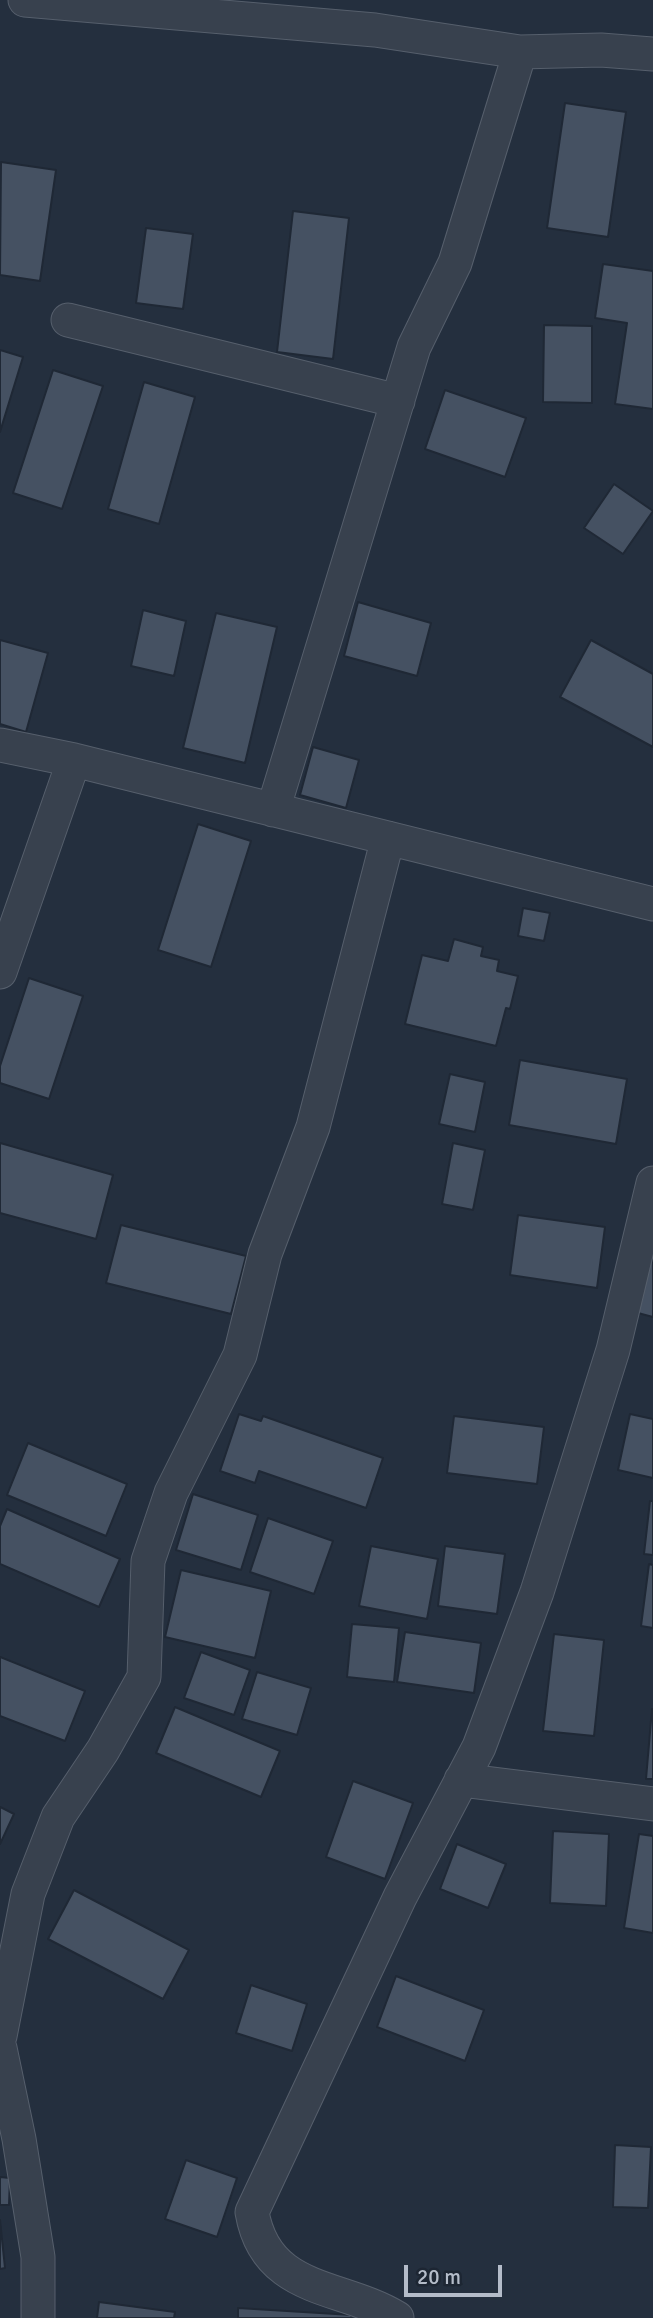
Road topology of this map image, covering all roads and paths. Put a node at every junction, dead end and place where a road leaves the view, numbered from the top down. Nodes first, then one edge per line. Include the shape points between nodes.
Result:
1 (25, 0) edge
2 (520, 52) junction
3 (653, 54) edge
4 (68, 320) dead end
5 (398, 401) junction
6 (0, 745) edge
7 (74, 760) junction
8 (273, 810) junction
9 (388, 838) junction
10 (653, 904) edge
11 (0, 972) edge
12 (653, 1183) edge
13 (461, 1780) junction
14 (653, 1804) edge
15 (0, 2036) edge
16 (0, 2048) edge
17 (38, 2318) edge
18 (397, 2318) edge

1 - 2 street via 375,30
2 - 3 street
2 - 5 street via 455,262 414,347
4 - 5 street
5 - 8 street
6 - 7 street
7 - 8 street
7 - 11 street
8 - 9 street
9 - 10 street
9 - 15 street via 313,1127 265,1254 240,1355 172,1493 148,1561 144,1677 103,1750 58,1816 29,1894
12 - 13 street via 613,1350 537,1592 479,1747
13 - 14 street
13 - 18 street via 400,1897 252,2212 254,2229 265,2250 293,2276
16 - 17 street via 38,2257

